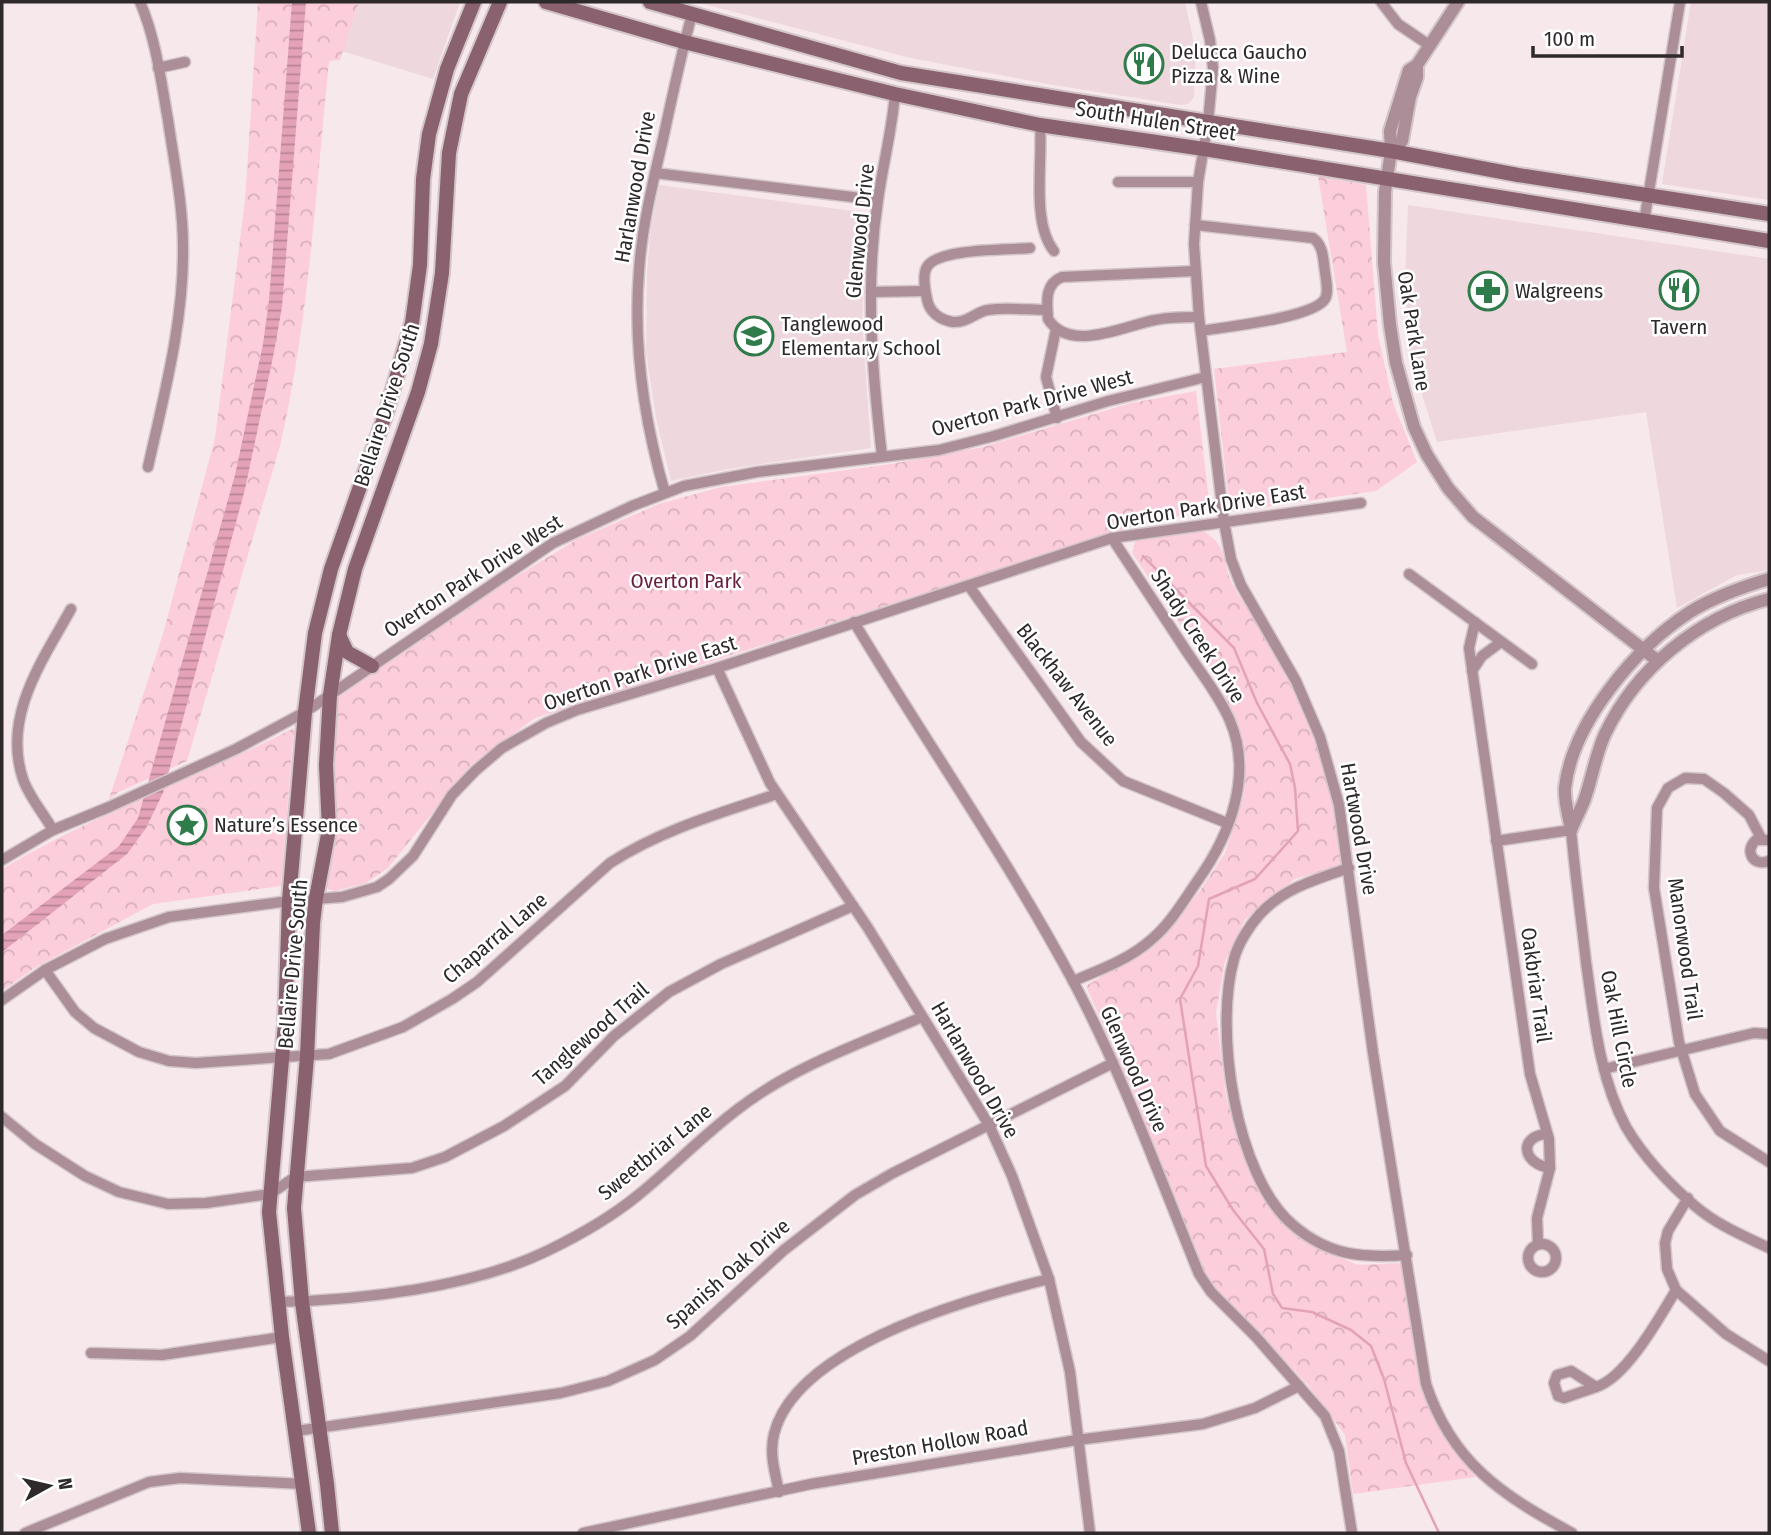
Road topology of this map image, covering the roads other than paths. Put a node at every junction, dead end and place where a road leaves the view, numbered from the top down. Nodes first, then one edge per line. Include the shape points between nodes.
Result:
1 (140, 2) edge
2 (474, 2) edge
3 (500, 2) edge
4 (546, 2) edge
5 (650, 2) edge
6 (1201, 2) edge
7 (1381, 2) edge
8 (1458, 2) edge
9 (1680, 2) edge
10 (692, 13) junction
11 (684, 42) junction
12 (1429, 45) junction
13 (185, 62) dead end
14 (158, 68) junction
15 (901, 73) junction
16 (939, 79) junction
17 (863, 85) junction
18 (895, 94) junction
19 (1208, 123) junction
20 (1040, 125) junction
21 (429, 134) junction
22 (452, 138) junction
23 (1204, 149) junction
24 (1391, 151) junction
25 (655, 173) junction
26 (1387, 178) junction
27 (1118, 182) dead end
28 (1198, 182) junction
29 (1648, 196) junction
30 (877, 200) junction
31 (1769, 214) edge
32 (1644, 222) junction
33 (1195, 225) junction
34 (1769, 241) edge
35 (1030, 248) dead end
36 (1054, 251) dead end
37 (1195, 271) junction
38 (925, 291) junction
39 (872, 292) junction
40 (417, 294) junction
41 (439, 296) junction
42 (1047, 310) junction
43 (1199, 317) junction
44 (1062, 331) junction
45 (1201, 331) junction
46 (1206, 377) junction
47 (1057, 418) junction
48 (882, 456) junction
49 (148, 467) dead end
50 (665, 493) junction
51 (1361, 503) dead end
52 (351, 512) junction
53 (371, 520) junction
54 (1224, 522) junction
55 (1112, 538) junction
56 (1409, 574) dead end
57 (1769, 579) edge
58 (969, 586) junction
59 (1769, 599) edge
60 (71, 609) dead end
61 (854, 622) junction
62 (1475, 622) junction
63 (339, 635) junction
64 (1501, 642) junction
65 (1644, 650) junction
66 (1658, 661) junction
67 (1532, 664) dead end
68 (372, 666) junction
69 (717, 668) junction
70 (1472, 671) junction
71 (330, 695) junction
72 (305, 712) junction
73 (777, 794) junction
74 (1227, 823) junction
75 (53, 830) junction
76 (1570, 830) junction
77 (1765, 839) edge
78 (1496, 841) junction
79 (2, 860) edge
80 (1769, 861) edge
81 (1349, 868) junction
82 (316, 898) junction
83 (289, 901) junction
84 (853, 906) junction
85 (45, 970) junction
86 (1073, 981) junction
87 (2, 1000) edge
88 (922, 1017) junction
89 (1769, 1034) edge
90 (1682, 1050) junction
91 (307, 1057) junction
92 (282, 1058) junction
93 (1113, 1063) junction
94 (1604, 1069) junction
95 (2, 1117) edge
96 (989, 1125) junction
97 (1547, 1134) junction
98 (1769, 1162) edge
99 (1550, 1168) junction
100 (295, 1177) junction
101 (270, 1194) junction
102 (1688, 1198) junction
103 (1538, 1244) dead end
104 (1769, 1248) edge
105 (1407, 1255) junction
106 (1049, 1279) junction
107 (1676, 1290) junction
108 (302, 1302) junction
109 (277, 1303) junction
110 (282, 1337) junction
111 (92, 1353) dead end
112 (1769, 1361) edge
113 (1299, 1386) junction
114 (1596, 1387) dead end
115 (320, 1428) junction
116 (296, 1431) junction
117 (1077, 1440) junction
118 (303, 1484) junction
119 (779, 1492) junction
120 (25, 1533) edge
121 (309, 1533) edge
122 (332, 1533) edge
123 (583, 1533) edge
124 (1090, 1533) edge
125 (1352, 1533) edge
126 (1572, 1533) edge

1 - 14 street
2 - 21 main road, Bellaire Drive South via 447,69
3 - 22 main road, Bellaire Drive South via 461,94
4 - 11 main road, South Hulen Street
5 - 10 main road, South Hulen Street
6 - 19 street, Hartwood Drive via 1212,55
7 - 12 street via 1398,24
8 - 12 street, Oak Park Lane
9 - 29 street
10 - 11 street, Harlanwood Drive
10 - 15 main road, South Hulen Street
11 - 17 main road, South Hulen Street
11 - 25 street, Harlanwood Drive
12 - 24 street, Oak Park Lane via 1418,65 1402,141
13 - 14 street
14 - 49 street via 182,216 183,256 178,311
15 - 16 main road, South Hulen Street
15 - 17 main road via 891,82
16 - 18 main road via 904,85
16 - 19 main road, South Hulen Street
17 - 18 main road, South Hulen Street
18 - 20 main road, South Hulen Street
18 - 30 street, Glenwood Drive
19 - 23 street, Hartwood Drive
19 - 24 main road, South Hulen Street
20 - 23 main road, South Hulen Street
20 - 36 street via 1040,220
21 - 22 main road
21 - 40 main road, Bellaire Drive South
22 - 41 main road, Bellaire Drive South
23 - 26 main road, South Hulen Street
23 - 28 street, Hartwood Drive
24 - 26 street, Oak Park Lane
24 - 29 main road, South Hulen Street
25 - 30 street
25 - 50 street, Harlanwood Drive via 639,270 638,333 644,407
26 - 32 main road, South Hulen Street
26 - 65 street, Oak Park Lane via 1384,262 1390,325 1407,405 1427,455 1473,517
27 - 28 street
28 - 33 street, Hartwood Drive
29 - 31 main road, South Hulen Street
29 - 32 street
30 - 39 street, Glenwood Drive
32 - 34 main road, South Hulen Street
33 - 37 street, Hartwood Drive
33 - 45 street via 1313,238 1322,248 1327,293 1314,309 1298,315
35 - 38 street via 945,255 927,266
37 - 42 street via 1055,279 1048,291
37 - 43 street, Hartwood Drive
38 - 39 street
38 - 42 street via 929,307 952,322 987,310
39 - 48 street, Glenwood Drive via 871,338
40 - 41 main road
40 - 52 main road, Bellaire Drive South via 397,379
41 - 53 main road, Bellaire Drive South via 422,379
42 - 44 street via 1048,319
43 - 44 street via 1155,320 1096,335
43 - 45 street, Hartwood Drive
44 - 47 street via 1046,377
45 - 46 street, Hartwood Drive
46 - 47 street, Overton Park Drive West
46 - 54 street, Hartwood Drive
47 - 48 street, Overton Park Drive West via 940,450
48 - 50 street, Overton Park Drive West via 757,472
50 - 68 street, Overton Park Drive West via 553,542
51 - 54 street, Overton Park Drive East
52 - 53 main road
52 - 72 main road, Bellaire Drive South via 315,633
53 - 63 main road, Bellaire Drive South
54 - 55 street, Overton Park Drive East
54 - 81 street, Hartwood Drive via 1241,584 1296,681 1321,737
55 - 58 street, Overton Park Drive East
55 - 74 street, Shady Creek Drive via 1229,719 1240,770
56 - 62 street
57 - 65 street, Oak Hill Circle via 1716,597 1688,613
58 - 61 street, Overton Park Drive East
58 - 74 street, Blackhaw Avenue via 1082,742 1102,762 1124,781
59 - 66 street via 1715,621
60 - 75 street via 34,674 17,729 23,781
61 - 69 street, Overton Park Drive East
61 - 86 street, Glenwood Drive
62 - 64 street
62 - 70 street, Oakbriar Trail via 1469,648
63 - 68 main road via 347,652
63 - 71 main road, Bellaire Drive South
64 - 67 street
64 - 70 street via 1482,656
65 - 66 street, Oak Park Lane
65 - 76 street, Oak Hill Circle via 1582,731 1565,790
66 - 76 street via 1627,695 1604,736
68 - 71 street, Overton Park Drive West
69 - 73 street, Harlanwood Drive
69 - 82 street, Overton Park Drive East via 546,723 475,771 452,795 424,841 389,879 351,895
70 - 78 street, Oakbriar Trail
71 - 72 street, Overton Park Drive West
71 - 82 main road, Bellaire Drive South via 329,829
72 - 75 street, Overton Park Drive West via 172,779
72 - 83 main road, Bellaire Drive South
73 - 84 street, Harlanwood Drive
73 - 91 street, Chaparral Lane via 687,824 628,852 452,999 403,1027 353,1047
74 - 86 street, Shady Creek Drive via 1205,870 1153,939 1127,957
75 - 79 street, Overton Park Drive West
76 - 78 street
76 - 94 street, Oak Hill Circle
77 - 80 street, Manorwood Trail via 1752,843 1750,852 1759,863
77 - 90 street, Manorwood Trail via 1749,815 1704,779 1685,778 1668,788 1657,808 1654,888
78 - 97 street, Oakbriar Trail via 1530,1074
81 - 105 street, Hartwood Drive via 1373,1053
81 - 105 street via 1296,887 1275,900 1258,915 1240,943 1226,1013 1231,1081 1258,1180 1277,1210 1321,1244 1353,1255
82 - 83 street, Overton Park Drive East
82 - 91 main road, Bellaire Drive South
83 - 85 street, Overton Park Drive East via 169,916 105,939
83 - 92 main road, Bellaire Drive South
84 - 88 street, Harlanwood Drive
84 - 100 street, Tanglewood Trail via 669,992 614,1036 565,1086 445,1157 412,1168
85 - 87 street, Overton Park Drive East
85 - 92 street, Chaparral Lane via 75,1012 139,1052 196,1063
86 - 93 street, Glenwood Drive
88 - 96 street, Harlanwood Drive
88 - 108 street, Sweetbriar Lane via 822,1060 758,1095 636,1197 544,1252 468,1278
89 - 90 street via 1754,1033
90 - 94 street
90 - 98 street, Manorwood Trail via 1695,1094 1720,1130
91 - 92 street, Chaparral Lane
91 - 100 main road, Bellaire Drive South
92 - 101 main road, Bellaire Drive South
93 - 96 street, Spanish Oak Drive
93 - 113 street, Glenwood Drive via 1199,1274
94 - 102 street, Oak Hill Circle via 1628,1129 1672,1185
95 - 101 street, Tanglewood Trail via 35,1144 119,1192 169,1204
96 - 106 street, Harlanwood Drive
96 - 115 street, Spanish Oak Drive via 855,1195 784,1250 690,1336 654,1360 608,1381 561,1393
97 - 99 street, Oakbriar Trail
97 - 99 street via 1532,1139 1528,1154 1538,1166
99 - 103 street, Oakbriar Trail via 1537,1218
100 - 101 street, Tanglewood Trail
100 - 108 main road, Bellaire Drive South
101 - 109 main road, Bellaire Drive South
102 - 104 street, Oak Hill Circle via 1723,1226
102 - 107 street via 1665,1242 1667,1269
105 - 126 street, Hartwood Drive via 1426,1384 1448,1434 1500,1491
106 - 117 street, Harlanwood Drive via 1070,1371
106 - 119 street via 945,1308 865,1342 816,1376 783,1411 775,1433 771,1454
107 - 112 street via 1727,1334
107 - 114 street via 1635,1353
108 - 109 street, Sweetbriar Lane
108 - 115 main road, Bellaire Drive South
109 - 110 main road, Bellaire Drive South
110 - 111 street via 162,1355
110 - 116 main road, Bellaire Drive South
113 - 117 street, Preston Hollow Road via 1255,1408 1203,1424
113 - 125 street, Glenwood Drive via 1325,1416 1339,1451
115 - 116 street, Spanish Oak Drive
115 - 122 main road, Bellaire Drive South
116 - 118 main road, Bellaire Drive South
117 - 119 street, Preston Hollow Road
117 - 124 street, Harlanwood Drive
118 - 120 street via 180,1478 149,1482
118 - 121 main road, Bellaire Drive South
119 - 123 street, Preston Hollow Road

